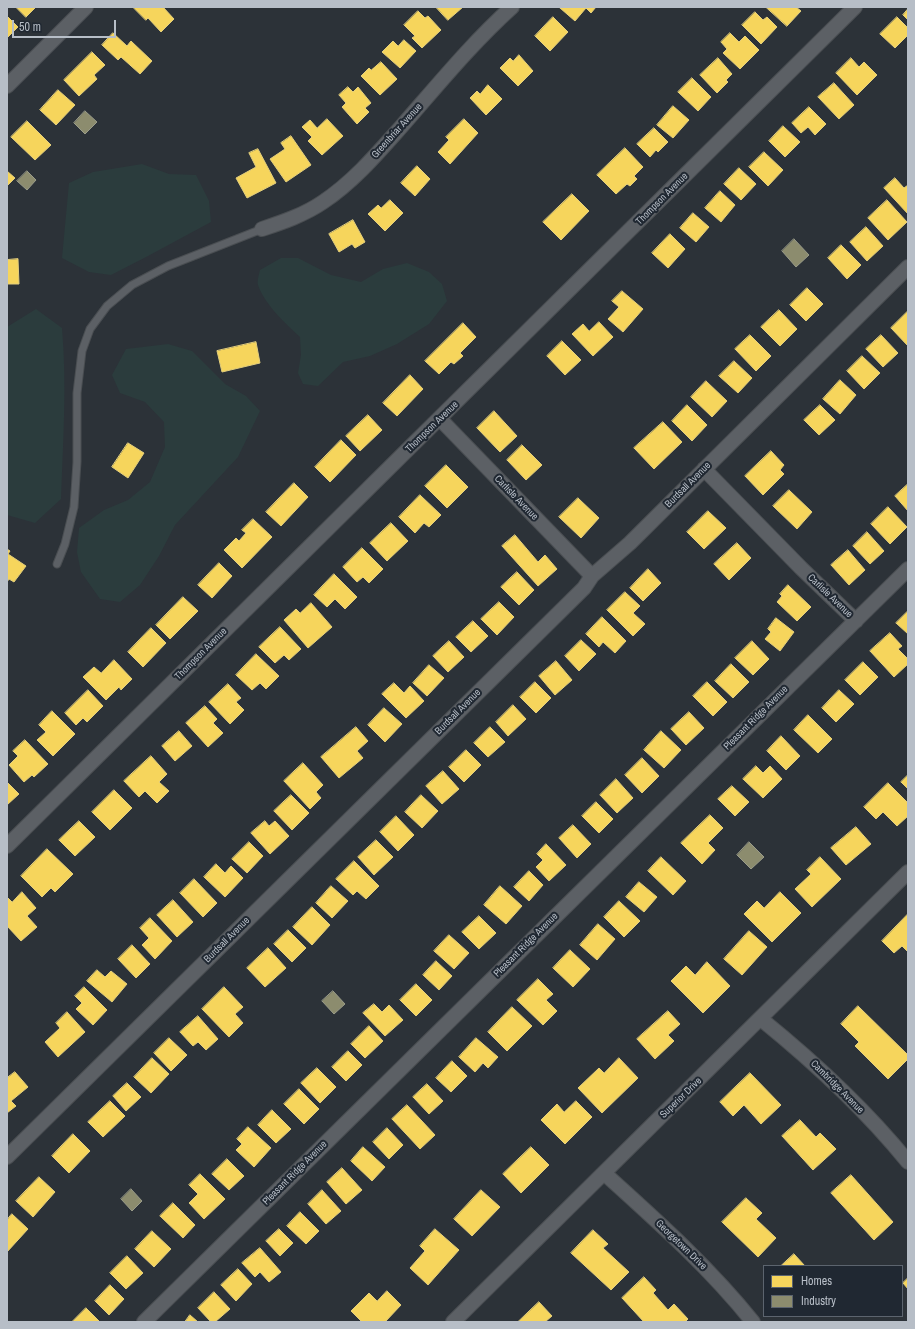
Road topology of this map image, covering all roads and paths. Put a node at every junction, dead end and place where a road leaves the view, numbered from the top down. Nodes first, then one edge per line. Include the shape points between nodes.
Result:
1 (86, 7) edge
2 (512, 7) edge
3 (856, 7) edge
4 (7, 86) edge
5 (262, 229) joint
6 (908, 267) edge
7 (440, 419) junction
8 (704, 469) junction
9 (57, 564) dead end
10 (908, 569) edge
11 (592, 576) junction
12 (856, 621) junction
13 (7, 846) edge
14 (908, 872) edge
15 (761, 1019) junction
16 (7, 1157) edge
17 (908, 1162) edge
18 (604, 1173) junction
19 (144, 1322) edge
20 (452, 1322) edge
21 (753, 1322) edge

1 - 4 street
2 - 5 street, Greenbriar Avenue via 476,42 351,180 323,202 295,218
3 - 7 street, Thompson Avenue
5 - 9 lane via 168,266 132,285 107,306 90,329 82,351 77,394 74,507
6 - 8 street, Burdsall Avenue
7 - 11 street, Carlisle Avenue
7 - 13 street, Thompson Avenue
8 - 11 street, Burdsall Avenue via 630,544
8 - 12 street, Carlisle Avenue
10 - 12 street, Pleasant Ridge Avenue
11 - 16 street, Burdsall Avenue via 584,588
12 - 19 street, Pleasant Ridge Avenue
14 - 15 street, Superior Drive
15 - 17 street, Cambridge Avenue via 835,1083
15 - 18 street, Superior Drive
18 - 20 street, Superior Drive
18 - 21 street, Georgetown Drive via 674,1237

